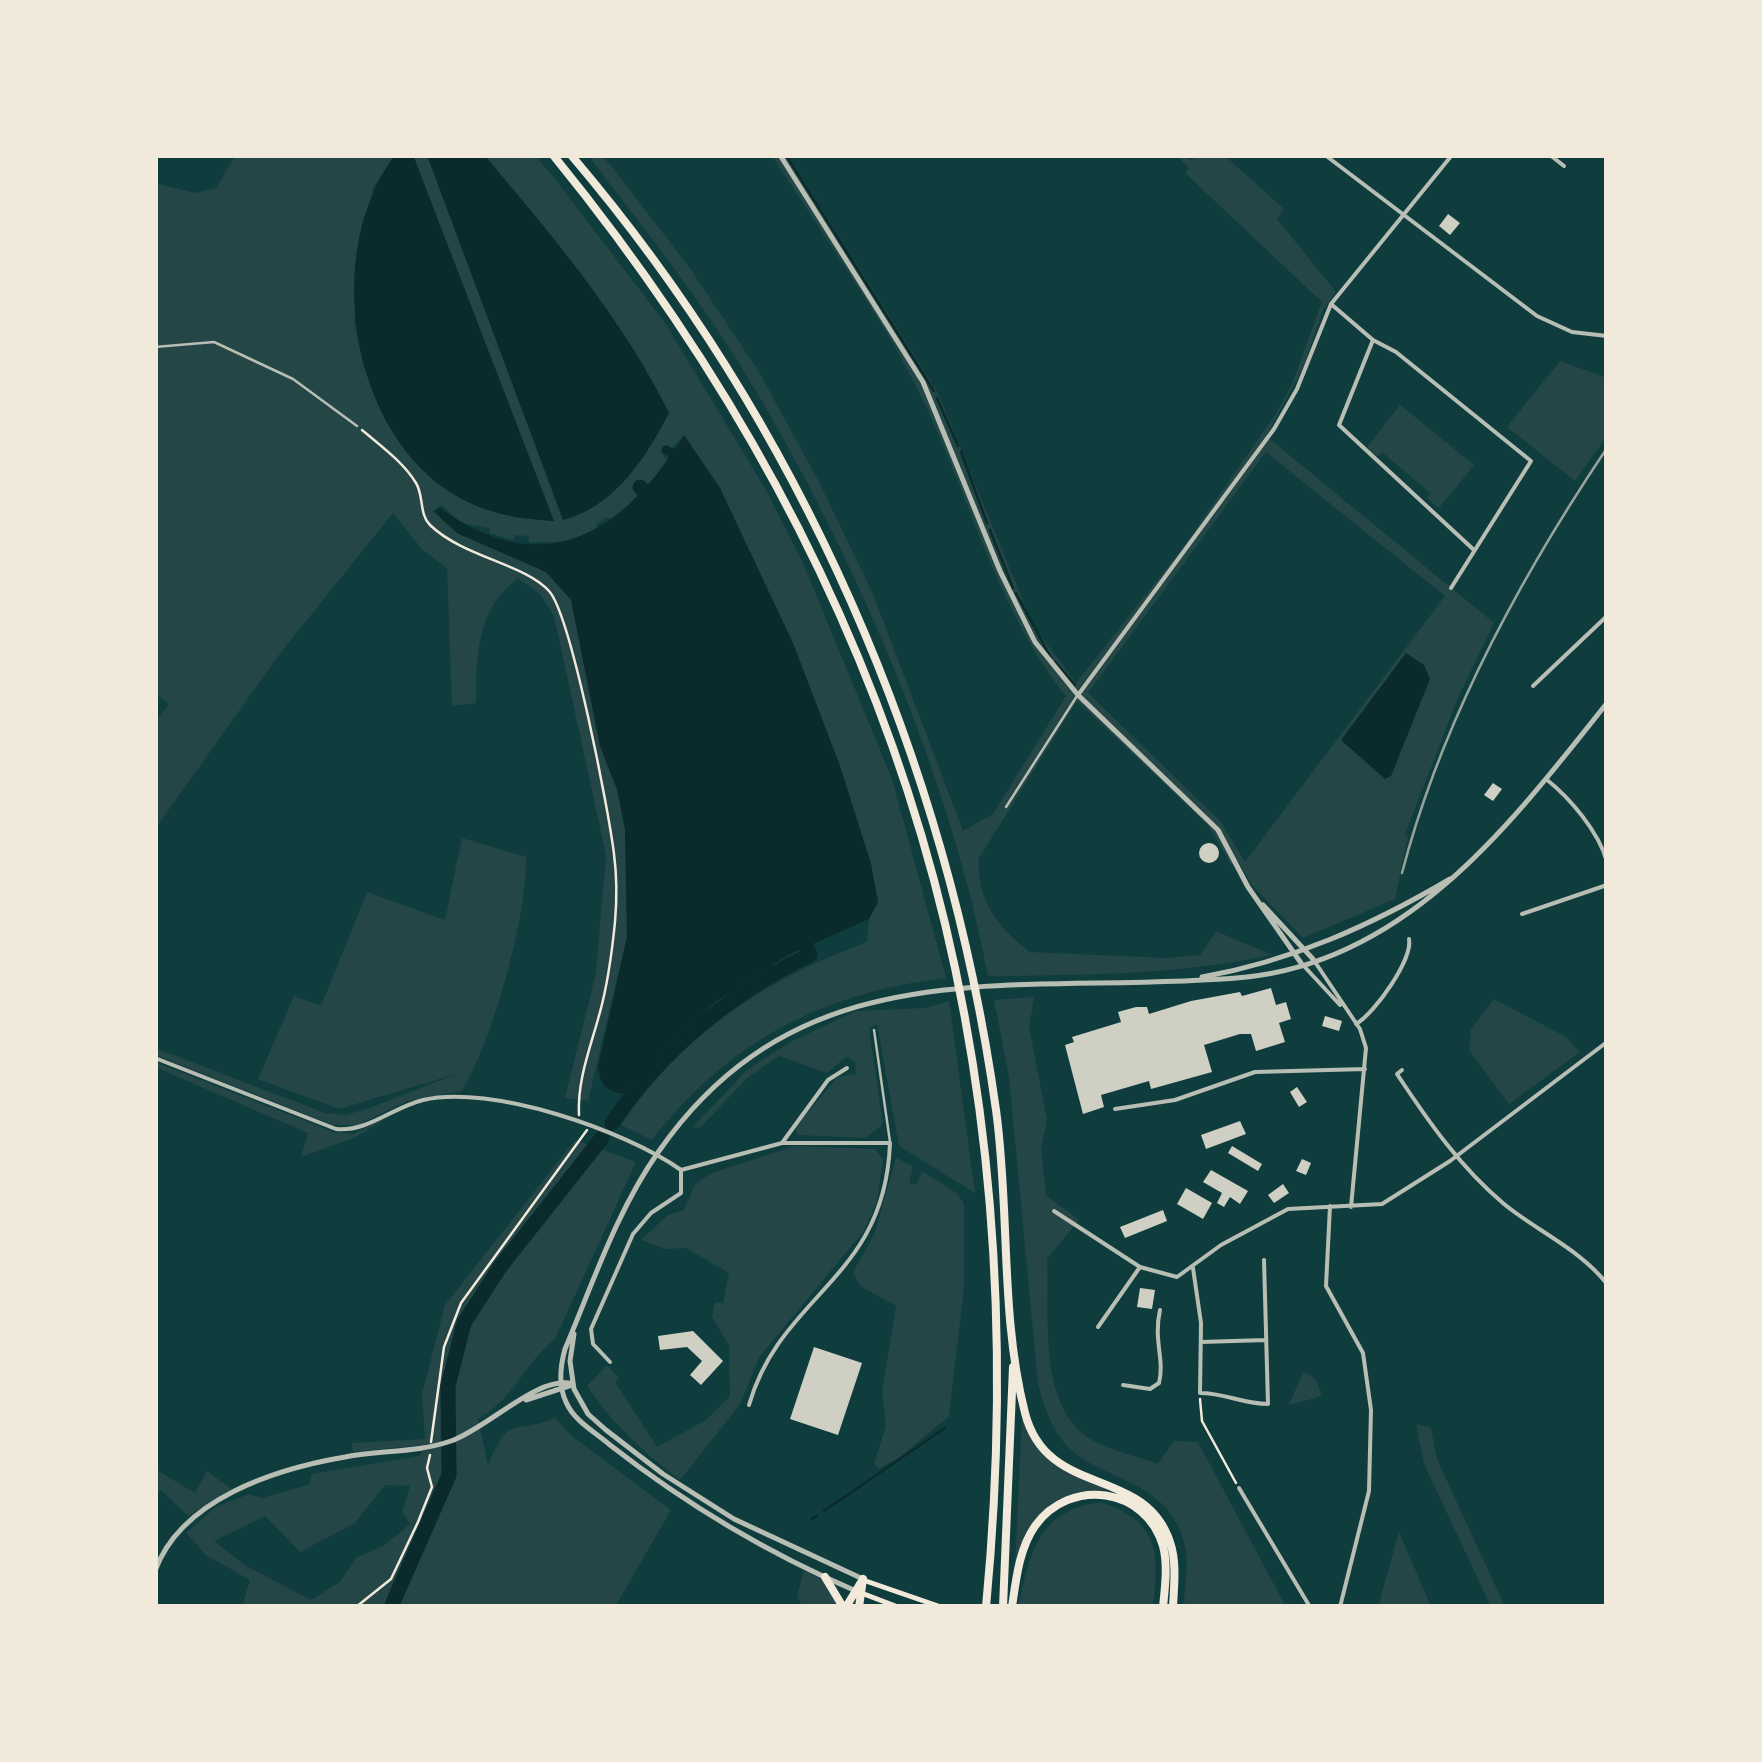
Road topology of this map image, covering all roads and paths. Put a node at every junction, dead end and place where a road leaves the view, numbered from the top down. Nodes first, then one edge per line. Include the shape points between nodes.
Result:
1 (553, 155) edge
2 (571, 155) edge
3 (780, 155) edge
4 (1325, 155) edge
5 (1452, 155) edge
6 (1550, 155) edge
7 (1564, 166) dead end
8 (1404, 215) junction
9 (1332, 304) junction
10 (1607, 336) edge
11 (1373, 340) junction
12 (155, 347) edge
13 (357, 426) joint
14 (1474, 550) junction
15 (1451, 588) dead end
16 (1607, 616) edge
17 (1533, 686) dead end
18 (1078, 695) junction
19 (1607, 703) edge
20 (1546, 779) junction
21 (1006, 807) dead end
22 (1607, 862) edge
23 (1456, 876) junction
24 (1607, 884) edge
25 (1257, 900) junction
26 (1522, 914) dead end
27 (1409, 939) dead end
28 (1305, 950) junction
29 (1293, 954) junction
30 (1314, 960) junction
31 (1302, 964) junction
32 (1174, 982) junction
33 (1343, 1008) junction
34 (1356, 1024) junction
35 (874, 1030) dead end
36 (1607, 1042) edge
37 (155, 1058) edge
38 (847, 1068) dead end
39 (1365, 1069) junction
40 (1402, 1070) dead end
41 (1115, 1109) dead end
42 (584, 1123) junction
43 (782, 1143) junction
44 (890, 1143) junction
45 (657, 1154) junction
46 (1456, 1156) junction
47 (681, 1170) junction
48 (1330, 1206) junction
49 (1351, 1206) junction
50 (1054, 1210) dead end
51 (1264, 1260) dead end
52 (1140, 1267) junction
53 (1193, 1268) junction
54 (1607, 1284) edge
55 (1160, 1310) dead end
56 (576, 1323) junction
57 (1098, 1327) dead end
58 (1266, 1340) junction
59 (1200, 1342) junction
60 (1014, 1348) junction
61 (610, 1362) dead end
62 (560, 1380) junction
63 (573, 1384) junction
64 (1123, 1386) dead end
65 (562, 1391) junction
66 (1200, 1393) junction
67 (522, 1401) junction
68 (749, 1405) dead end
69 (434, 1446) junction
70 (1240, 1488) joint
71 (155, 1571) edge
72 (825, 1577) junction
73 (863, 1580) junction
74 (853, 1590) junction
75 (864, 1594) junction
76 (356, 1607) edge
77 (844, 1607) edge
78 (858, 1607) edge
79 (898, 1607) edge
80 (940, 1607) edge
81 (984, 1607) edge
82 (1003, 1607) edge
83 (1012, 1607) edge
84 (1163, 1607) edge
85 (1173, 1607) edge
86 (1310, 1607) edge
87 (1340, 1607) edge

1 - 81 highway via 659,290 765,460 831,591 902,768 954,960 981,1102 997,1323
2 - 60 highway via 674,286 766,432 830,555 896,709 947,868 977,1002 996,1112
3 - 18 street via 916,369 1025,624
4 - 8 street
5 - 8 street
6 - 7 street
8 - 9 street
8 - 10 street via 1549,324
9 - 11 street
9 - 18 street via 1274,428
11 - 14 street via 1339,425
11 - 14 street via 1531,461
12 - 13 lane via 214,342 293,378
13 - 42 path via 408,472 431,526 491,563 532,576 562,614 618,894 602,1008 584,1066 578,1114
14 - 15 street
16 - 17 street
18 - 21 lane
18 - 25 street via 1218,830
19 - 20 street
20 - 22 street via 1562,792
20 - 23 street
23 - 28 street via 1375,922
23 - 30 street via 1389,925
24 - 26 street
25 - 28 street
25 - 29 street
27 - 34 street via 1407,957 1379,1003
28 - 29 street
28 - 30 street
29 - 31 street
29 - 32 street
30 - 31 street
30 - 33 street
31 - 32 street via 1271,974
31 - 33 street
32 - 45 street via 936,990 867,1000 785,1034 712,1088
33 - 34 street
34 - 39 street via 1366,1048
35 - 44 lane
36 - 46 street
37 - 42 street via 336,1130 353,1131 442,1096
38 - 43 street via 828,1080
39 - 41 street via 1255,1072 1189,1096
39 - 49 street
40 - 46 street via 1396,1074
42 - 45 street
42 - 69 path via 581,1143 461,1303 444,1347
43 - 44 street
43 - 47 street
44 - 68 street via 883,1201 866,1241 769,1352
45 - 47 street
45 - 56 street
46 - 49 street via 1382,1204
46 - 54 street
47 - 61 street via 680,1193 633,1234 591,1330 593,1344
48 - 49 street
48 - 53 street via 1280,1212
48 - 87 street via 1326,1286 1363,1353 1371,1410 1369,1492
50 - 52 street
51 - 58 street
52 - 53 street via 1177,1277
52 - 57 street
53 - 59 street
55 - 64 street via 1154,1336 1159,1384
56 - 62 street
56 - 63 street
58 - 59 street
58 - 66 street via 1268,1404
59 - 66 street
60 - 82 highway
60 - 85 highway via 1025,1414 1043,1451 1079,1477 1128,1492 1158,1517 1174,1554
62 - 63 street
62 - 65 street
62 - 67 street
63 - 65 street
63 - 73 street via 588,1414 663,1474 749,1528
65 - 67 street
65 - 72 street via 579,1420 648,1476 736,1532
66 - 70 path via 1202,1421
67 - 69 street
69 - 71 street via 317,1462 242,1488 176,1532
69 - 76 path via 432,1487 391,1578
70 - 86 street
72 - 74 street
72 - 77 highway
73 - 74 highway
73 - 75 highway
73 - 80 main road
74 - 75 street
74 - 77 highway
75 - 78 highway
75 - 79 main road
83 - 84 highway via 1035,1526 1067,1499 1092,1494 1128,1502 1154,1526 1166,1562

